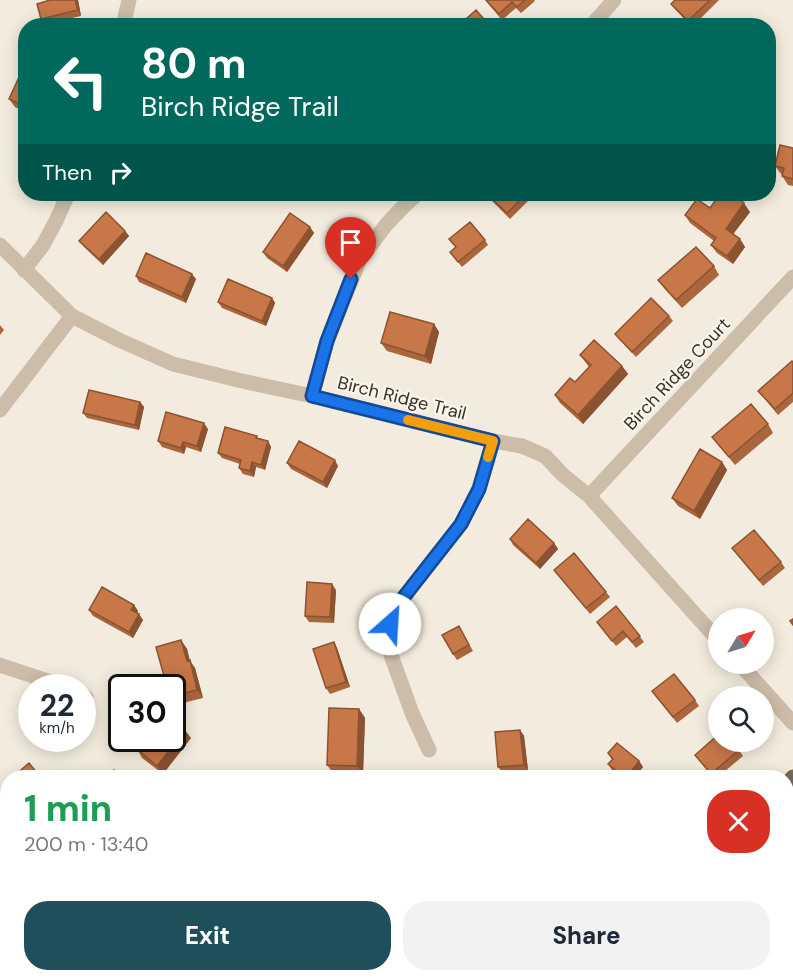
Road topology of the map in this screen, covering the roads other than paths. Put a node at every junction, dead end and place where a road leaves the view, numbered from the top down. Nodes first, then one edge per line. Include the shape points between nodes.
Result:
1 (129, 0) edge
2 (614, 0) edge
3 (125, 18) edge
4 (598, 18) edge
5 (65, 201) edge
6 (410, 201) edge
7 (0, 245) edge
8 (24, 270) junction
9 (793, 277) edge
10 (72, 316) junction
11 (312, 396) junction
12 (0, 410) edge
13 (493, 441) junction
14 (590, 496) junction
15 (708, 629) edge
16 (0, 665) edge
17 (27, 674) edge
18 (749, 674) edge
19 (793, 723) edge
20 (429, 750) dead end

1 - 3 street
2 - 4 street
5 - 8 street via 43,245
6 - 11 street via 360,259 327,341
7 - 8 street, Birch Ridge Trail
8 - 10 street, Birch Ridge Trail
9 - 14 street, Birch Ridge Court
10 - 11 street, Birch Ridge Trail via 173,364
10 - 12 street
11 - 13 street, Birch Ridge Trail
13 - 14 street, Birch Ridge Trail via 522,446 545,456
13 - 20 street via 479,489 461,524 396,607 390,624 391,656
14 - 15 street, Birch Ridge Trail
16 - 17 street
18 - 19 street

